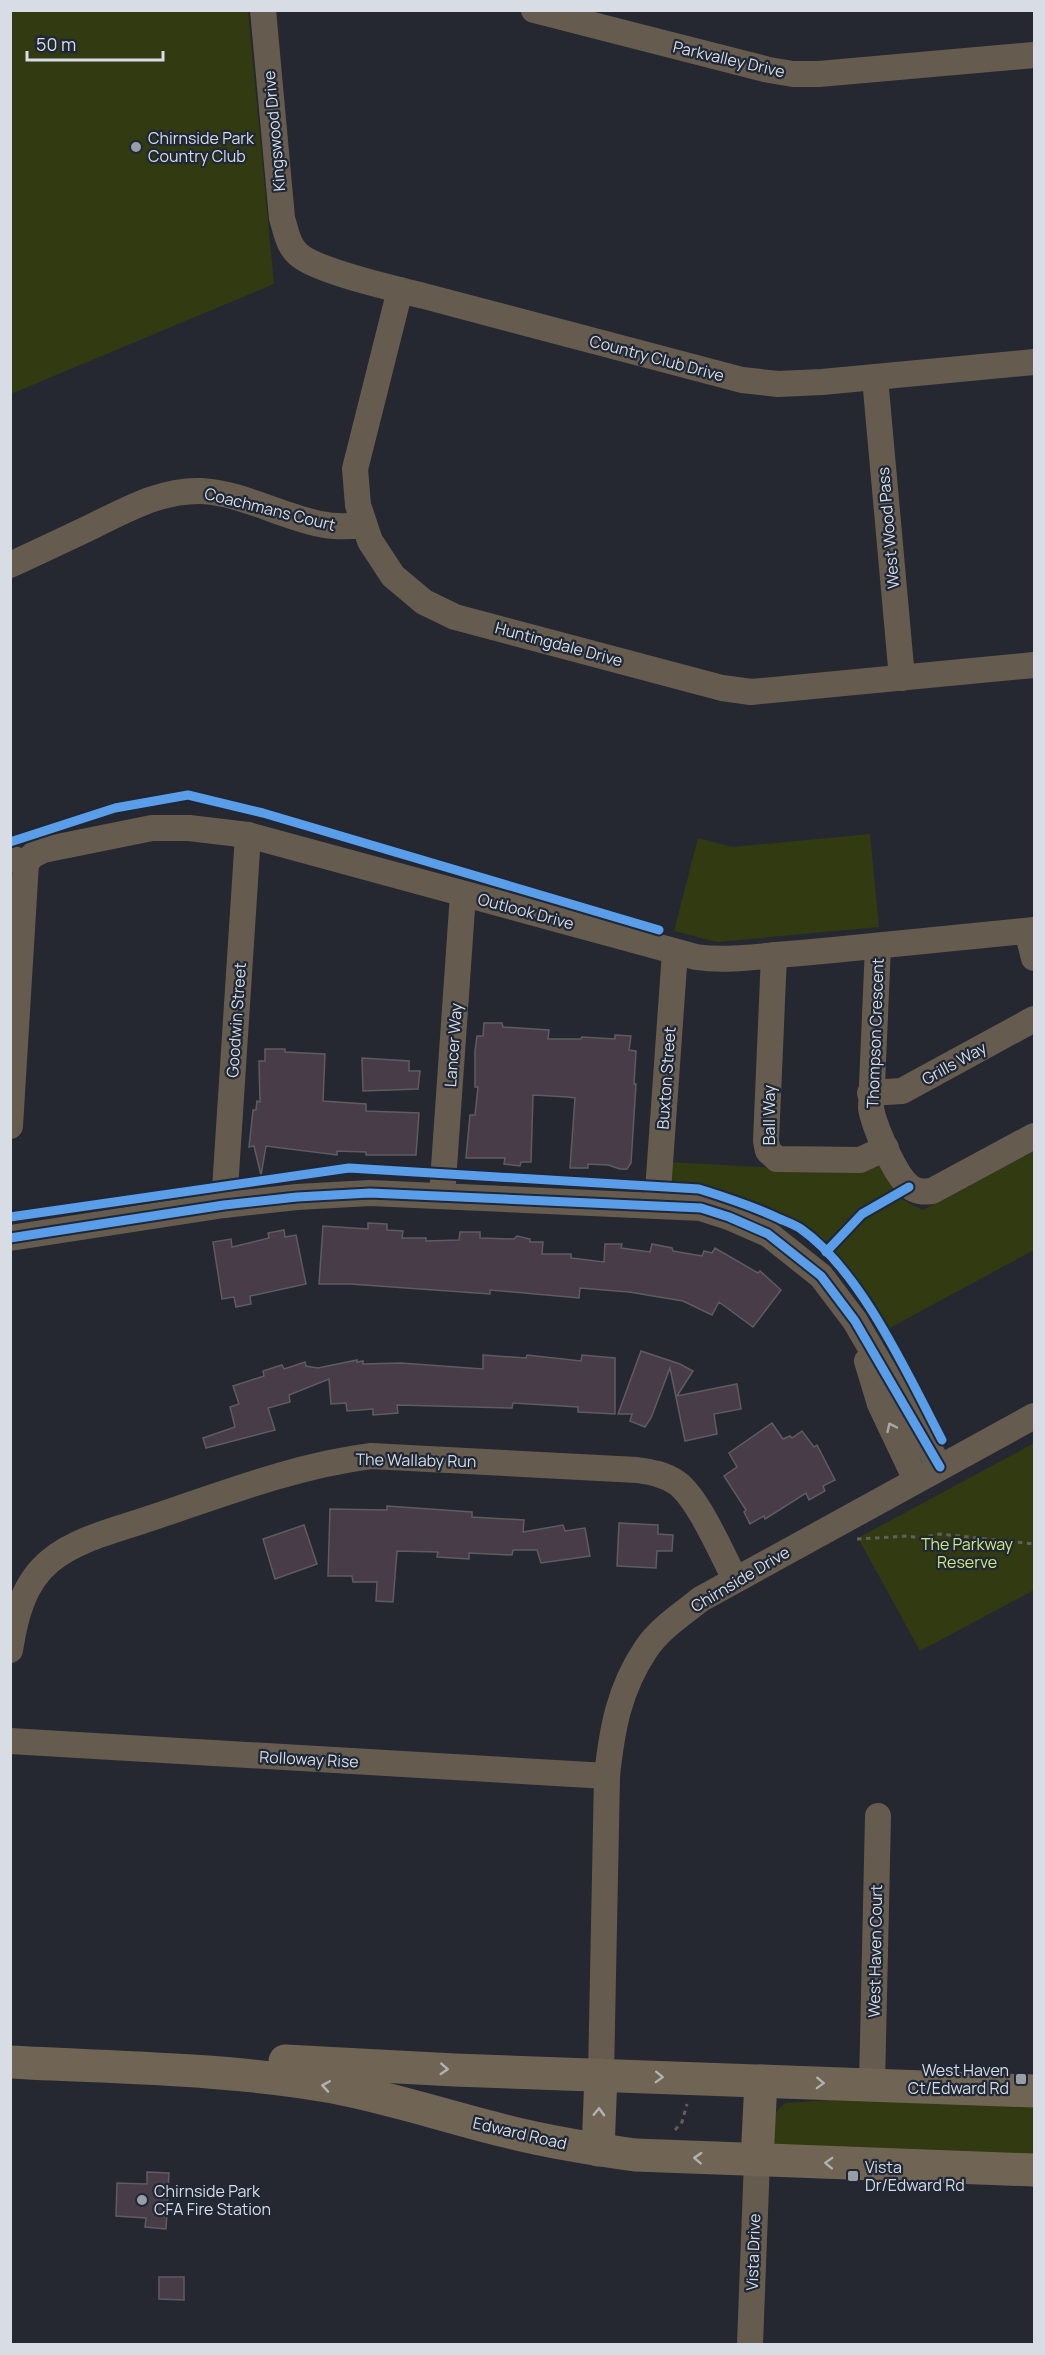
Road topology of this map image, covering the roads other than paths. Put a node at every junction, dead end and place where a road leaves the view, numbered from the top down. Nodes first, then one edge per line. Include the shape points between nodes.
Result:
1 (263, 10) edge
2 (534, 10) edge
3 (1035, 55) edge
4 (294, 249) joint
5 (400, 290) junction
6 (1035, 362) edge
7 (875, 378) junction
8 (364, 524) junction
9 (10, 565) edge
10 (1035, 665) edge
11 (902, 678) junction
12 (248, 835) junction
13 (18, 861) edge
14 (463, 894) junction
15 (1031, 930) edge
16 (878, 946) junction
17 (675, 952) junction
18 (774, 955) junction
19 (1035, 958) edge
20 (1035, 1019) edge
21 (870, 1093) junction
22 (10, 1126) edge
23 (1035, 1136) edge
24 (886, 1148) junction
25 (442, 1196) junction
26 (224, 1205) junction
27 (657, 1205) junction
28 (10, 1238) edge
29 (855, 1321) junction
30 (1035, 1416) edge
31 (940, 1467) junction
32 (916, 1480) junction
33 (735, 1579) junction
34 (10, 1650) edge
35 (10, 1741) edge
36 (607, 1776) junction
37 (878, 1816) dead end
38 (10, 2045) edge
39 (10, 2062) edge
40 (601, 2075) junction
41 (761, 2081) junction
42 (872, 2085) junction
43 (1035, 2091) edge
44 (598, 2150) junction
45 (757, 2160) junction
46 (1035, 2170) edge
47 (750, 2344) edge

1 - 4 street, Kingswood Drive via 282,218
2 - 3 street, Parkvalley Drive via 793,74
4 - 5 street, Country Club Drive via 316,265
5 - 7 street, Country Club Drive via 742,380 778,384
5 - 8 street, Huntingdale Drive via 355,469 358,506
6 - 7 street, Country Club Drive
7 - 11 street, West Wood Pass
8 - 9 street, Coachmans Court via 348,528 330,526 238,498 202,491 172,493 138,504
8 - 11 street, Huntingdale Drive via 370,541 393,576 424,602 455,617 722,688 751,692
10 - 11 street, Huntingdale Drive
12 - 13 street, Outlook Drive via 152,828 43,850
12 - 14 street, Outlook Drive
12 - 26 street, Goodwin Street
13 - 22 street, Outlook Drive
14 - 17 street, Outlook Drive
14 - 25 street, Lancer Way
15 - 16 street, Outlook Drive
15 - 19 street
16 - 18 street, Outlook Drive
16 - 21 street, Thompson Crescent
17 - 18 street, Outlook Drive via 723,960
17 - 27 street, Buxton Street
18 - 24 street, Ball Way via 768,1151 777,1159 860,1160
20 - 21 street, Grills Way via 908,1089
21 - 24 street, Thompson Crescent via 873,1120
23 - 24 street, Thompson Crescent via 932,1191 920,1192 909,1187
25 - 26 street via 370,1193
25 - 27 street
26 - 28 street
27 - 29 street via 701,1208 768,1234 821,1276
29 - 31 street
32 -> 29 street via 880,1404
30 - 31 street, Chirnside Drive
31 - 32 street, Chirnside Drive
32 - 33 street, Chirnside Drive
33 - 34 street, The Wallaby Run via 694,1503 678,1484 659,1473 370,1456 285,1473 80,1543 49,1561 28,1587 15,1616
33 - 36 street, Chirnside Drive via 701,1599 647,1648 622,1696 612,1728
35 - 36 street, Rolloway Rise
36 - 40 street, Chirnside Drive
37 - 42 street, West Haven Court
38 -> 40 main road
44 -> 39 main road, Edward Road via 507,2132 374,2096 278,2079
40 -> 41 main road
44 -> 40 main road
41 -> 42 main road
41 - 45 main road
42 - 43 main road
45 -> 44 main road, Edward Road
46 -> 45 main road, Edward Road
45 - 47 street, Vista Drive

